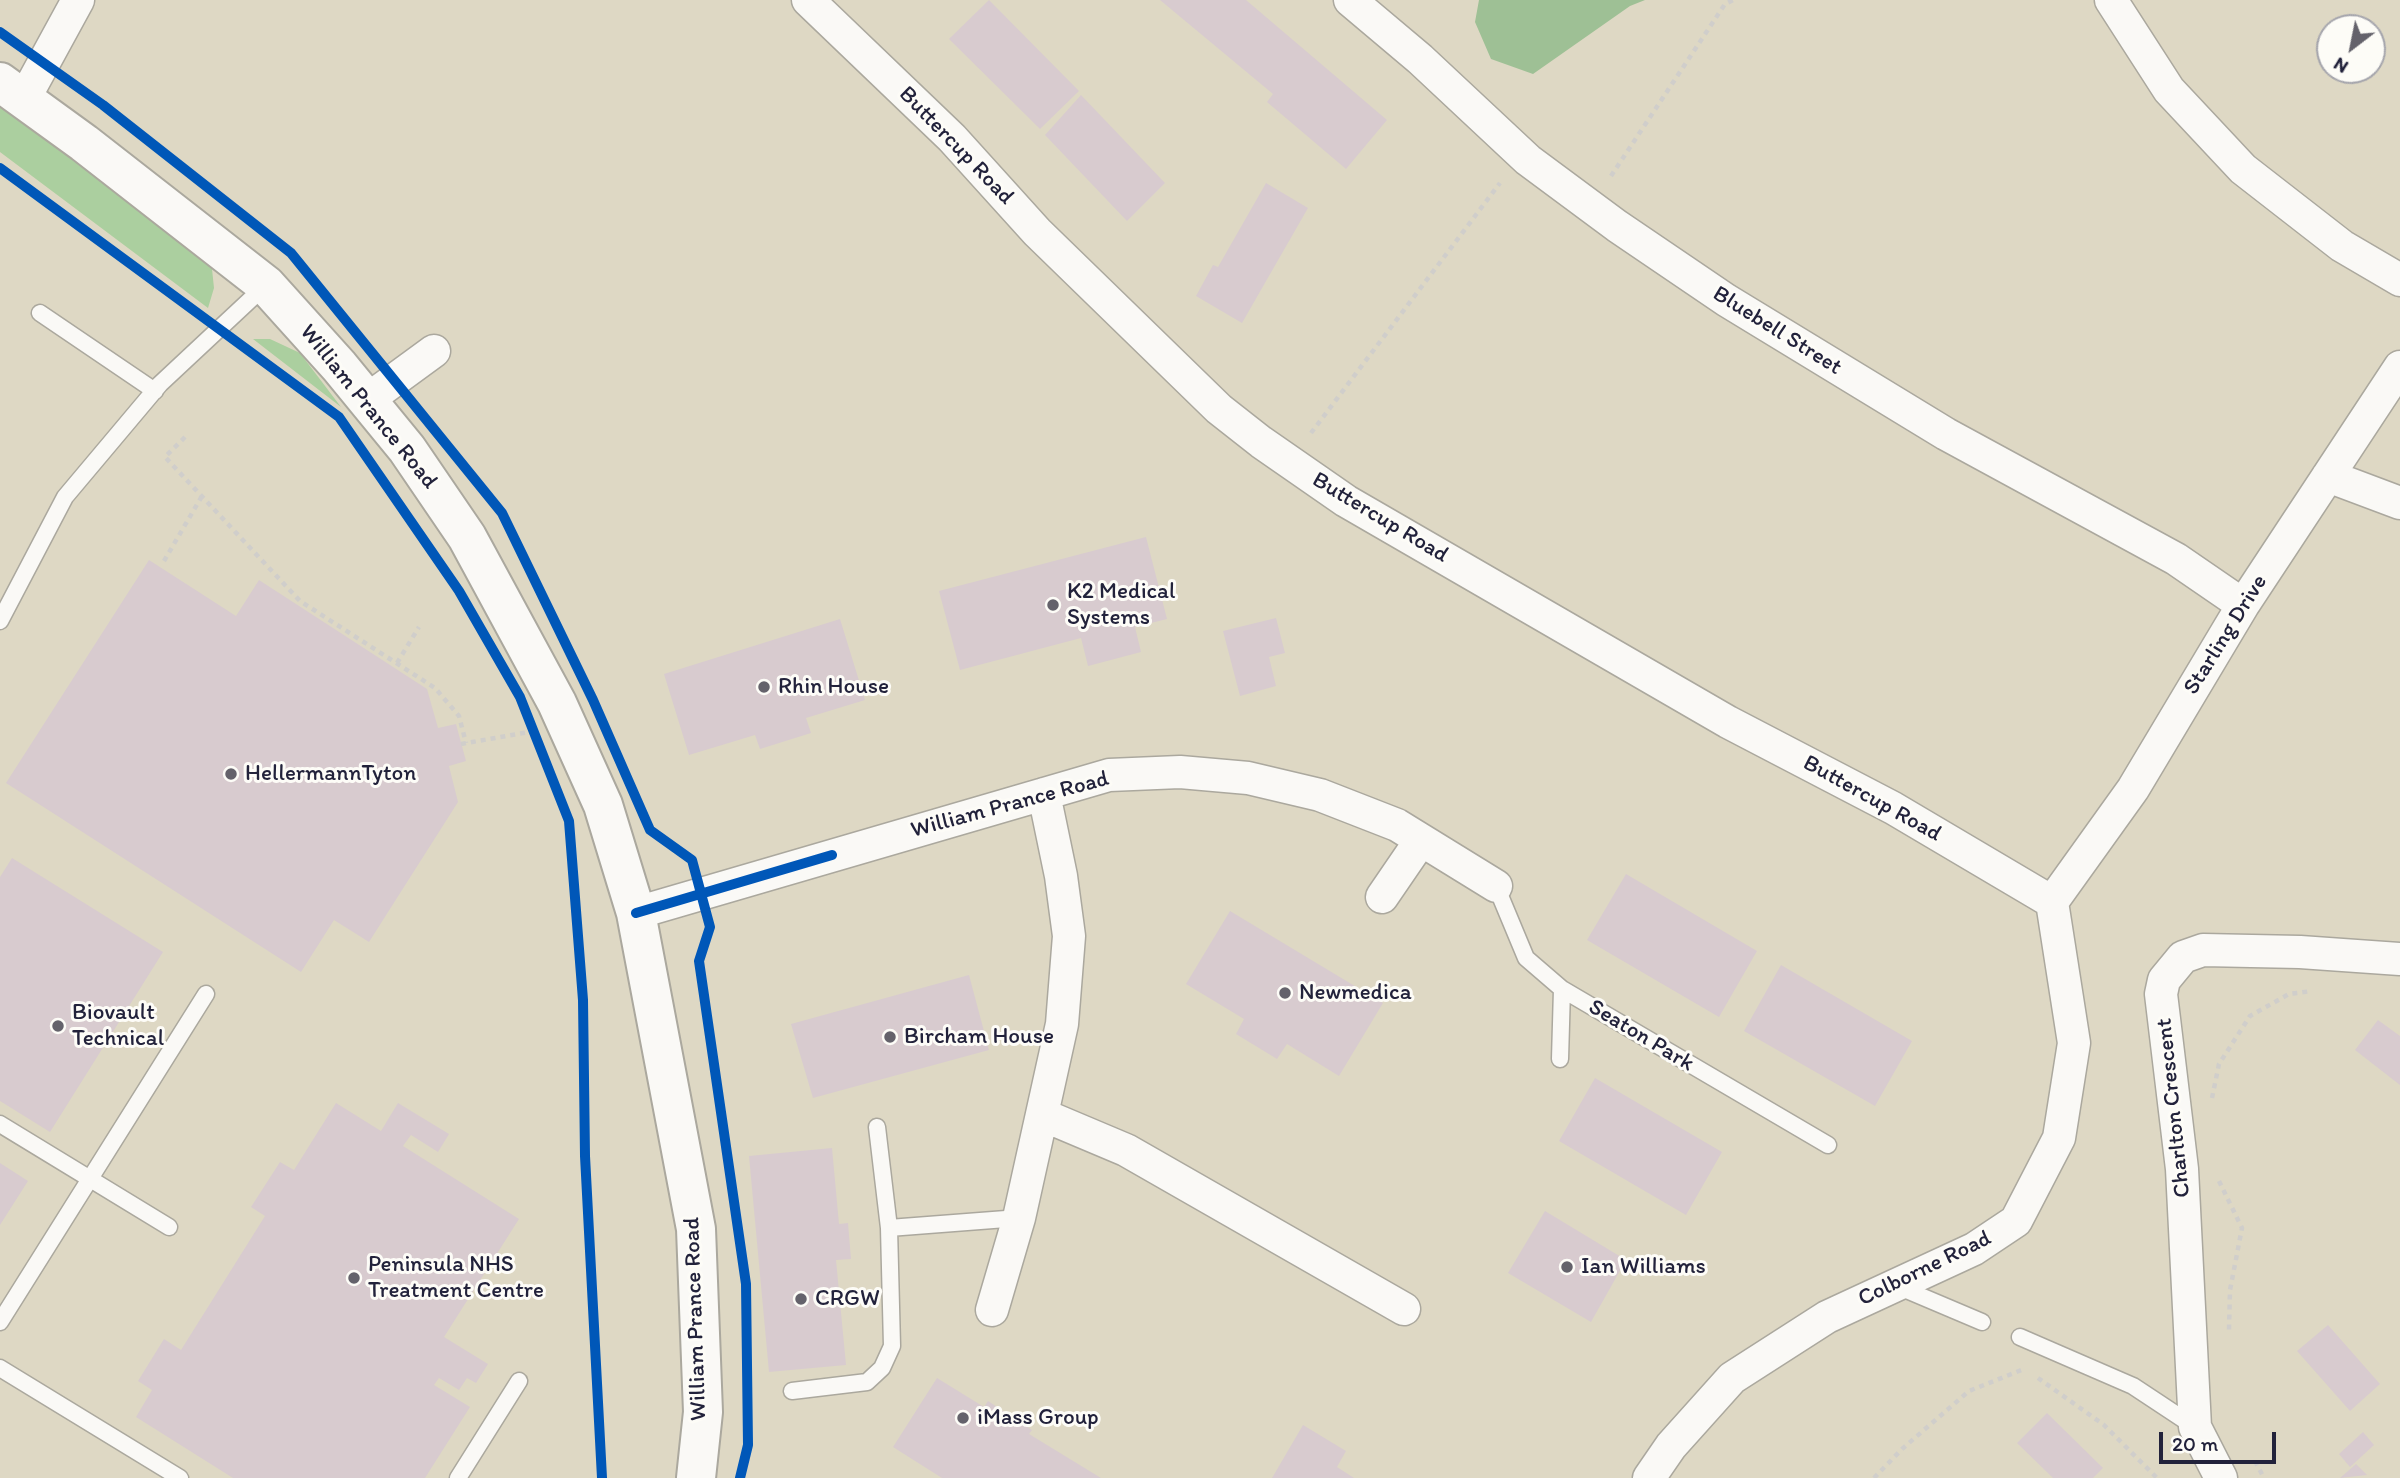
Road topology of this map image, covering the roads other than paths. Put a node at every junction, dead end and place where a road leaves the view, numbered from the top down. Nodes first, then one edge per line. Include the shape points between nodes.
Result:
1 (78, 0) edge
2 (808, 0) edge
3 (1350, 0) edge
4 (2111, 0) edge
5 (12, 90) edge
6 (2400, 281) edge
7 (266, 285) junction
8 (40, 313) dead end
9 (434, 351) dead end
10 (2400, 367) edge
11 (155, 391) junction
12 (367, 400) junction
13 (2328, 476) junction
14 (2400, 503) edge
15 (2243, 605) junction
16 (0, 621) edge
17 (1044, 794) junction
18 (1421, 840) junction
19 (1496, 886) joint
20 (1382, 897) dead end
21 (2052, 902) junction
22 (636, 913) junction
23 (2400, 959) edge
24 (1562, 989) junction
25 (206, 994) dead end
26 (1560, 1059) dead end
27 (1043, 1115) junction
28 (0, 1124) edge
29 (877, 1127) dead end
30 (1828, 1145) dead end
31 (90, 1178) junction
32 (1019, 1218) junction
33 (169, 1227) dead end
34 (889, 1227) junction
35 (1895, 1285) junction
36 (1404, 1309) dead end
37 (992, 1310) dead end
38 (0, 1322) edge
39 (1982, 1322) dead end
40 (2021, 1336) dead end
41 (0, 1368) edge
42 (519, 1381) dead end
43 (792, 1391) dead end
44 (2194, 1427) junction
45 (180, 1478) edge
46 (458, 1478) edge
47 (696, 1478) edge
48 (1649, 1478) edge
49 (2221, 1478) edge

1 - 5 street
2 - 21 street, Buttercup Road via 952,138 1038,232 1219,410 1289,461 1346,500 1728,722 1893,808
3 - 15 street, Bluebell Street via 1522,154 1726,300 1946,435 2176,559
4 - 6 street via 2169,90 2243,169 2342,247
5 - 7 main road, William Prance Road
7 - 11 lane
7 - 12 main road, William Prance Road
8 - 11 lane
9 - 12 street
10 - 13 street, Starling Drive
11 - 16 lane via 65,497
12 - 22 main road, William Prance Road via 467,537 557,703 603,805
13 - 14 street
13 - 15 street, Starling Drive
15 - 21 street, Starling Drive via 2133,789
17 - 18 street, William Prance Road via 1109,775 1180,772 1248,778 1320,795 1397,825
17 - 22 street, William Prance Road
17 - 27 street via 1062,876 1069,936 1062,1024
18 - 19 street, William Prance Road
18 - 20 street
19 - 24 lane, Seaton Park via 1526,958
21 - 35 street, Colborne Road via 2074,1043 2059,1138 2016,1221 1973,1249
22 - 47 main road, William Prance Road via 696,1229 703,1412
23 - 44 street, Charlton Crescent via 2203,950 2183,957 2164,980 2161,994 2182,1169
24 - 26 lane
24 - 30 lane, Seaton Park
25 - 31 lane
27 - 32 street
27 - 36 street via 1126,1150
28 - 31 lane
29 - 34 lane
31 - 33 lane
31 - 38 lane
32 - 34 lane
32 - 37 street
34 - 43 lane via 892,1346 883,1368 867,1382
35 - 39 lane
35 - 48 street, Colborne Road via 1826,1317 1732,1378 1671,1446
40 - 44 lane via 2133,1386
41 - 45 lane
42 - 46 lane
44 - 49 street, Charlton Crescent

